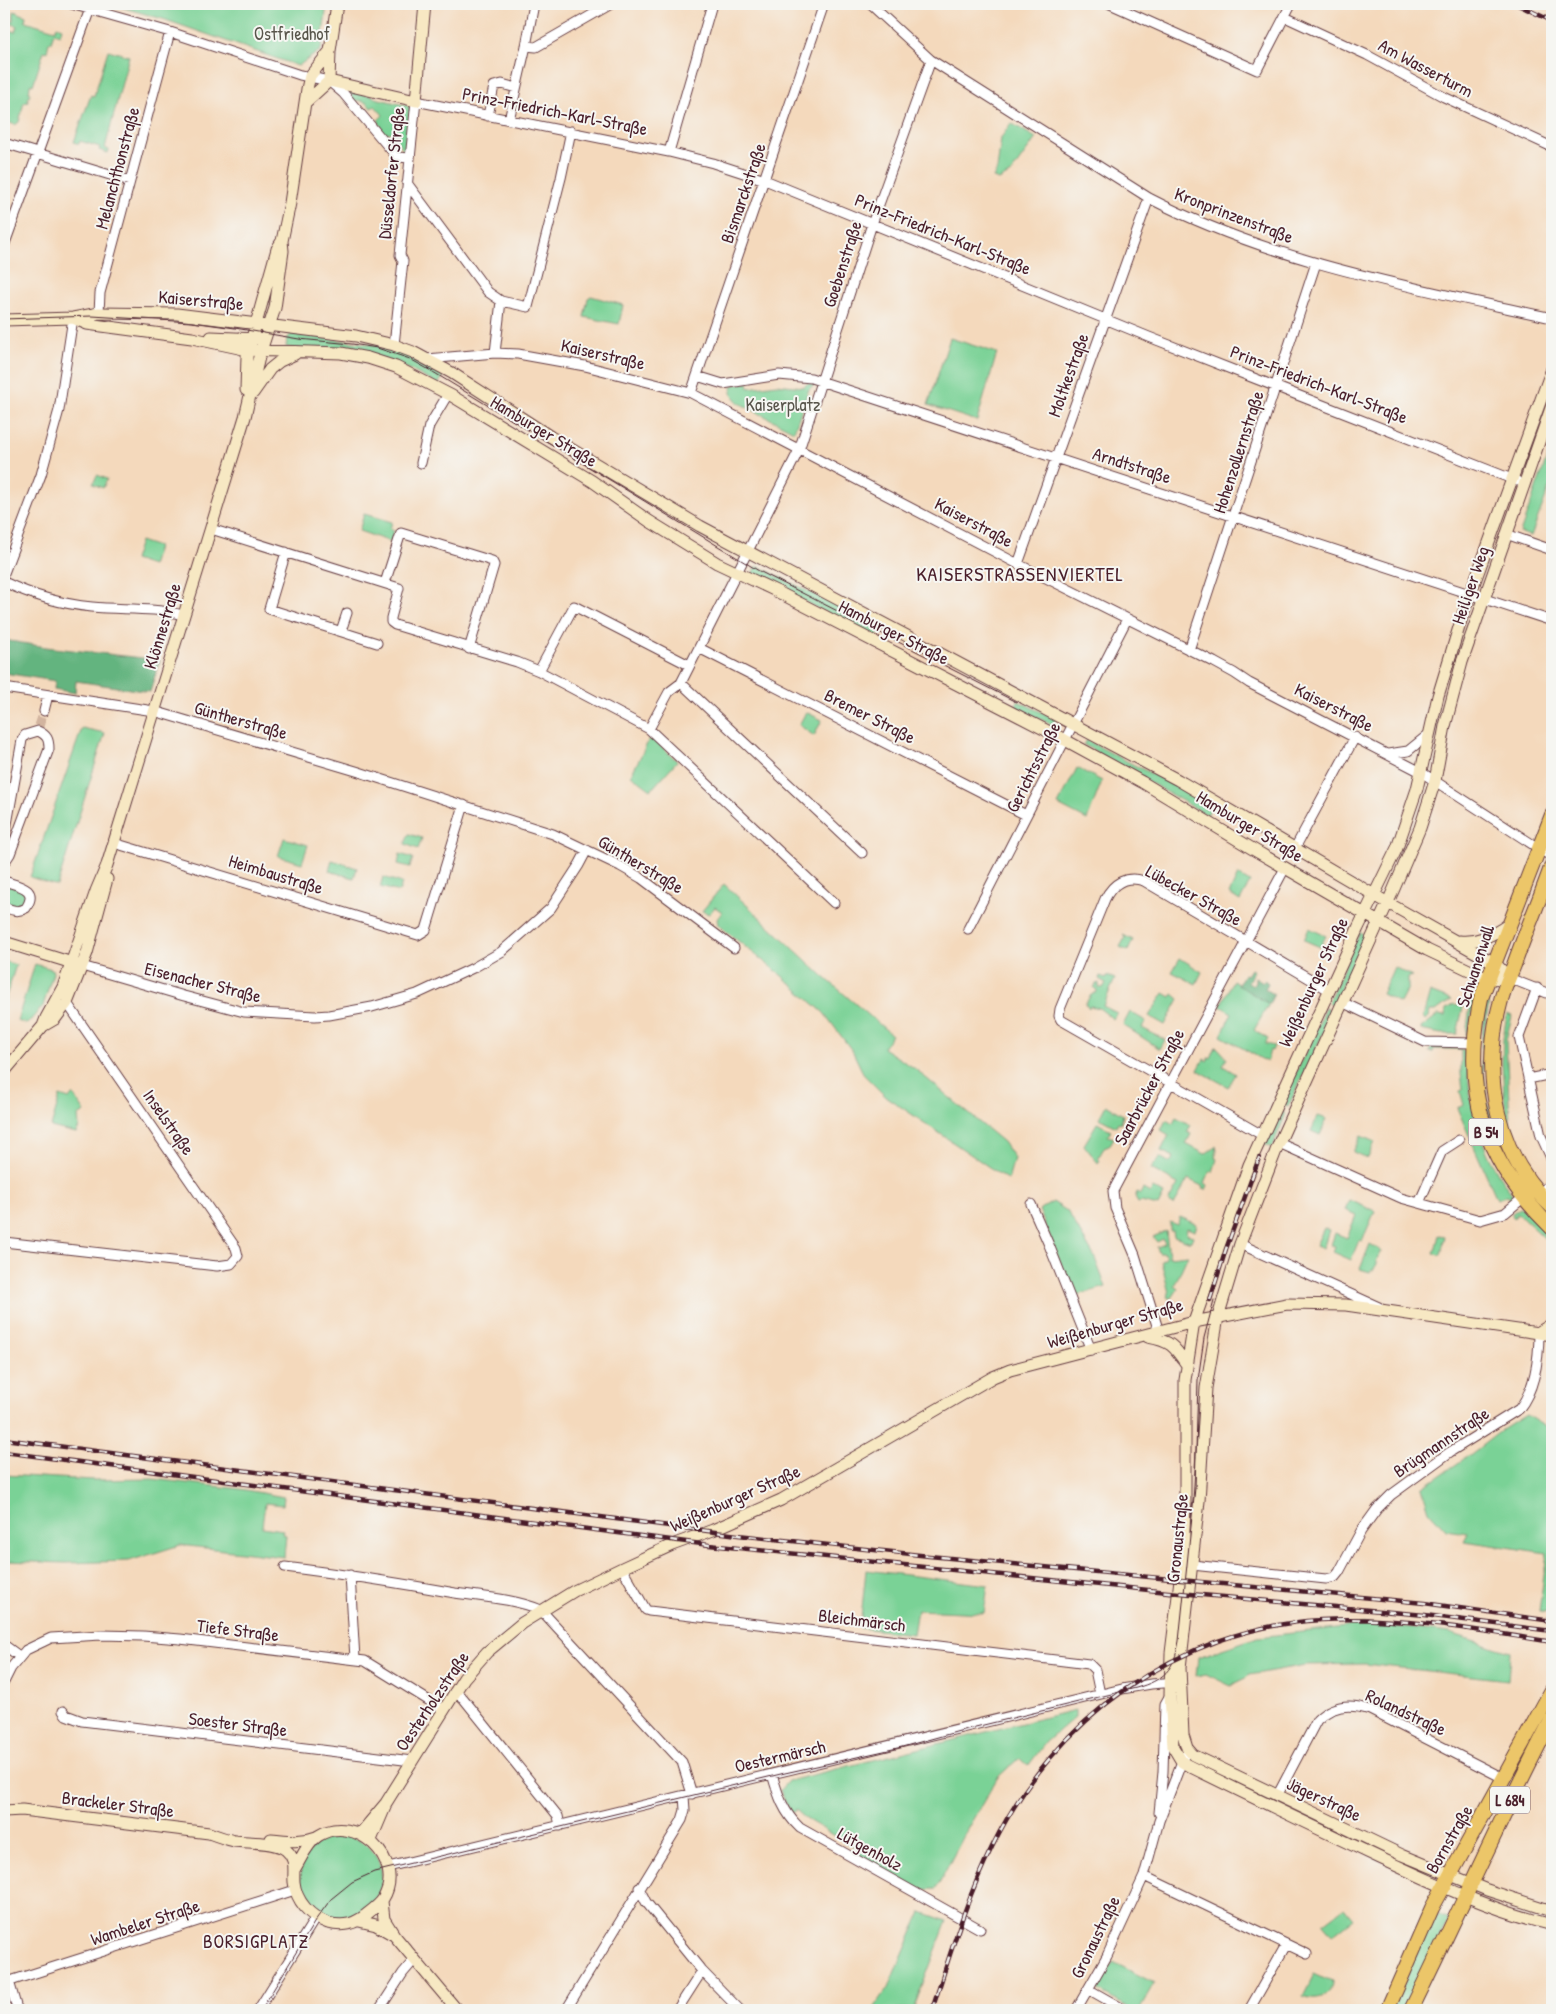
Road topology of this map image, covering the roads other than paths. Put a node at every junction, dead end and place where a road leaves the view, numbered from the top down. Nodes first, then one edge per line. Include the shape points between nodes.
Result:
1 (71, 4) edge
2 (337, 4) edge
3 (425, 4) edge
4 (534, 4) edge
5 (611, 4) edge
6 (712, 4) edge
7 (824, 4) edge
8 (870, 4) edge
9 (1110, 4) edge
10 (1291, 4) edge
11 (90, 9) junction
12 (1285, 16) junction
13 (170, 32) junction
14 (526, 46) junction
15 (330, 51) junction
16 (931, 60) junction
17 (310, 76) junction
18 (329, 81) junction
19 (516, 88) junction
20 (416, 100) junction
21 (306, 102) junction
22 (488, 116) junction
23 (509, 120) junction
24 (570, 131) junction
25 (4, 142) edge
26 (1552, 147) edge
27 (669, 152) junction
28 (38, 154) junction
29 (410, 158) junction
30 (765, 180) junction
31 (130, 181) junction
32 (407, 183) junction
33 (1149, 198) junction
34 (872, 224) junction
35 (282, 241) junction
36 (4, 246) edge
37 (1316, 263) junction
38 (501, 301) junction
39 (100, 313) junction
40 (73, 318) junction
41 (1552, 318) edge
42 (1106, 319) junction
43 (4, 320) edge
44 (257, 323) junction
45 (270, 325) junction
46 (264, 340) junction
47 (250, 345) junction
48 (394, 345) junction
49 (304, 351) junction
50 (261, 352) junction
51 (413, 352) joint
52 (495, 353) junction
53 (427, 359) junction
54 (1552, 369) edge
55 (697, 376) junction
56 (821, 381) junction
57 (1276, 386) junction
58 (691, 393) junction
59 (448, 394) junction
60 (250, 396) junction
61 (1552, 405) edge
62 (799, 450) junction
63 (1055, 457) junction
64 (421, 463) dead end
65 (1512, 479) junction
66 (1524, 484) junction
67 (1234, 516) junction
68 (211, 529) junction
69 (1506, 534) junction
70 (1552, 550) edge
71 (286, 552) junction
72 (746, 557) junction
73 (1018, 564) junction
74 (4, 573) edge
75 (738, 574) junction
76 (4, 582) edge
77 (385, 583) junction
78 (1470, 596) junction
79 (1483, 600) junction
80 (347, 613) dead end
81 (183, 615) junction
82 (1127, 619) junction
83 (1552, 621) edge
84 (341, 631) junction
85 (377, 643) dead end
86 (698, 648) junction
87 (469, 649) junction
88 (1189, 650) junction
89 (689, 665) junction
90 (539, 671) junction
91 (681, 683) junction
92 (4, 688) edge
93 (48, 694) junction
94 (44, 710) tunnel mouth
95 (154, 711) junction
96 (1074, 723) junction
97 (649, 729) junction
98 (1429, 734) junction
99 (1355, 737) junction
100 (1065, 740) junction
101 (1388, 754) junction
102 (1421, 772) junction
103 (1436, 781) junction
104 (464, 805) junction
105 (1026, 815) junction
106 (1552, 815) edge
107 (4, 841) edge
108 (114, 843) junction
109 (1295, 848) junction
110 (587, 850) junction
111 (1540, 850) junction
112 (862, 853) dead end
113 (1552, 857) edge
114 (4, 861) edge
115 (1552, 865) edge
116 (1285, 868) junction
117 (4, 881) edge
118 (1374, 895) junction
119 (834, 903) dead end
120 (1388, 903) junction
121 (4, 907) edge
122 (1364, 914) junction
123 (1379, 922) junction
124 (1509, 924) junction
125 (968, 929) dead end
126 (1450, 938) junction
127 (4, 942) edge
128 (1246, 942) junction
129 (734, 948) dead end
130 (1494, 963) junction
131 (77, 964) junction
132 (1509, 978) junction
133 (1488, 979) junction
134 (1536, 988) junction
135 (1329, 990) junction
136 (1552, 995) edge
137 (1342, 1002) junction
138 (67, 1003) junction
139 (43, 1026) junction
140 (1474, 1044) junction
141 (4, 1072) edge
142 (1552, 1074) edge
143 (1528, 1080) junction
144 (1169, 1083) junction
145 (1274, 1108) junction
146 (1291, 1114) junction
147 (1262, 1136) junction
148 (1459, 1140) dead end
149 (1279, 1143) junction
150 (1552, 1160) edge
151 (1552, 1181) edge
152 (1540, 1194) junction
153 (1523, 1198) junction
154 (1419, 1203) junction
155 (1031, 1204) dead end
156 (1552, 1207) edge
157 (1552, 1228) edge
158 (4, 1242) edge
159 (1240, 1244) junction
160 (1383, 1310) junction
161 (1218, 1317) junction
162 (1194, 1322) junction
163 (1552, 1324) edge
164 (1159, 1332) junction
165 (1539, 1332) junction
166 (1552, 1335) edge
167 (1144, 1336) junction
168 (1091, 1350) junction
169 (1187, 1365) junction
170 (1192, 1564) junction
171 (285, 1567) dead end
172 (622, 1568) junction
173 (350, 1576) junction
174 (541, 1610) junction
175 (4, 1645) edge
176 (20, 1656) junction
177 (355, 1659) junction
178 (4, 1682) edge
179 (1174, 1686) junction
180 (1552, 1690) edge
181 (454, 1692) junction
182 (1100, 1694) junction
183 (444, 1710) junction
184 (63, 1711) dead end
185 (1552, 1718) edge
186 (1187, 1748) junction
187 (412, 1761) junction
188 (1182, 1762) junction
189 (772, 1774) junction
190 (1504, 1779) junction
191 (688, 1795) junction
192 (1277, 1796) junction
193 (386, 1803) junction
194 (4, 1804) edge
195 (22, 1810) junction
196 (4, 1811) edge
197 (1159, 1821) junction
198 (560, 1826) junction
199 (209, 1833) junction
200 (360, 1834) junction
201 (316, 1837) junction
202 (371, 1840) junction
203 (388, 1867) junction
204 (294, 1870) junction
205 (1450, 1875) junction
206 (1144, 1876) junction
207 (1443, 1887) junction
208 (639, 1888) junction
209 (295, 1890) junction
210 (1470, 1891) junction
211 (382, 1901) junction
212 (1552, 1911) edge
213 (316, 1917) junction
214 (359, 1921) junction
215 (1552, 1925) edge
216 (980, 1929) dead end
217 (394, 1935) junction
218 (1286, 1945) junction
219 (1307, 1954) dead end
220 (414, 1960) junction
221 (702, 1971) junction
222 (6, 1982) edge
223 (1088, 1990) junction
224 (1414, 2009) edge
225 (16, 2010) edge
226 (258, 2010) edge
227 (379, 2010) edge
228 (457, 2010) edge
229 (566, 2010) edge
230 (677, 2010) edge
231 (740, 2010) edge
232 (1076, 2010) edge
233 (1125, 2010) edge
234 (1249, 2010) edge
235 (1387, 2010) edge

1 - 11 street
2 - 15 main road
3 - 20 main road, Düsseldorfer Straße
4 - 14 street
5 - 14 street via 536,47
6 - 27 street
7 - 30 street, Bismarckstraße
8 - 16 street, Kronprinzenstraße
9 - 12 street via 1257,70
10 - 12 street
11 - 13 street
11 - 28 street
12 - 26 street, Am Wasserturm via 1444,97
13 - 17 street
13 - 31 street, Melanchthonstraße
14 - 19 street
15 - 17 main road
15 - 18 main road
16 - 33 street, Kronprinzenstraße
16 - 34 street, Goebenstraße
17 - 18 street
17 - 21 main road
18 - 20 main road, Prinz-Friedrich-Karl-Straße
18 - 21 main road
18 - 29 street via 350,100 397,157
19 - 22 street via 502,84 494,86
19 - 23 street
20 - 22 street, Prinz-Friedrich-Karl-Straße
20 - 29 street, Düsseldorfer Straße
21 - 35 main road
22 - 23 street, Prinz-Friedrich-Karl-Straße
23 - 24 street, Prinz-Friedrich-Karl-Straße
24 - 27 street, Prinz-Friedrich-Karl-Straße
24 - 38 street via 528,307
25 - 28 street
27 - 30 street, Prinz-Friedrich-Karl-Straße
28 - 31 street
28 - 36 street
29 - 32 street, Düsseldorfer Straße
30 - 34 street, Prinz-Friedrich-Karl-Straße
30 - 55 street, Bismarckstraße
31 - 39 street, Melanchthonstraße via 100,293
32 - 38 street via 488,292
32 - 48 street, Düsseldorfer Straße
33 - 37 street, Kronprinzenstraße via 1222,231
33 - 42 street, Moltkestraße
34 - 42 street, Prinz-Friedrich-Karl-Straße
34 - 56 street, Goebenstraße
35 - 44 main road, Klönnestraße via 276,249
35 - 45 main road, Klönnestraße via 275,308
37 - 41 street, Kronprinzenstraße
37 - 57 street, Hohenzollernstraße
38 - 52 street
39 - 40 main road, Kaiserstraße
39 - 44 main road, Kaiserstraße via 177,314
40 - 43 main road, Kaiserstraße
40 - 47 main road, Kaiserstraße via 87,324
40 - 74 street via 59,410 41,475
42 - 57 street, Prinz-Friedrich-Karl-Straße
42 - 63 street, Moltkestraße
44 - 45 main road, Kaiserstraße
44 - 47 main road, Klönnestraße
45 - 46 main road, Klönnestraße
45 - 48 main road, Kaiserstraße via 356,336
46 - 47 main road
46 - 50 main road, Klönnestraße
47 - 50 main road
47 - 60 main road, Klönnestraße via 246,389
48 - 51 main road, Kaiserstraße
49 - 50 main road
49 - 59 main road, Hamburger Straße via 368,358 396,367
49 - 60 main road via 273,367
50 - 60 main road, Klönnestraße
51 - 53 main road, Hamburger Straße
52 - 53 street, Kaiserstraße
52 - 58 street, Kaiserstraße via 585,366
53 - 72 main road, Hamburger Straße
54 - 65 main road, Heiliger Weg
55 - 56 street, Arndtstraße via 723,384 779,375
55 - 58 street, Bismarckstraße
56 - 62 street, Goebenstraße
56 - 63 street, Arndtstraße
57 - 65 street, Prinz-Friedrich-Karl-Straße
57 - 67 street, Hohenzollernstraße
58 - 62 street, Kaiserstraße
59 - 64 street via 429,426
59 - 75 main road, Hamburger Straße via 592,480 694,550
60 - 68 main road, Klönnestraße
61 - 66 main road, Heiliger Weg
62 - 72 street, Goebenstraße
62 - 73 street, Kaiserstraße
63 - 67 street, Arndtstraße
63 - 73 street, Moltkestraße
65 - 66 street, Prinz-Friedrich-Karl-Straße
65 - 78 main road, Heiliger Weg
66 - 69 main road, Heiliger Weg
67 - 78 street, Arndtstraße
67 - 88 street, Hohenzollernstraße
68 - 71 street
68 - 81 main road, Klönnestraße
69 - 70 street
69 - 79 main road, Heiliger Weg
71 - 77 street
71 - 84 street via 268,609
72 - 75 street, Goebenstraße
72 - 96 main road, Hamburger Straße
73 - 82 street, Kaiserstraße
75 - 86 street, Goebenstraße
75 - 100 main road, Hamburger Straße via 776,590
76 - 81 street via 39,596 72,604 108,609 164,610
77 - 87 street via 399,588 391,618 395,626
77 - 87 street via 401,533 492,561 494,565
78 - 79 street, Arndtstraße
78 - 98 main road, Heiliger Weg
79 - 83 street, Arndtstraße
79 - 103 main road, Heiliger Weg via 1449,710
80 - 84 street
81 - 95 main road, Klönnestraße
82 - 88 street, Kaiserstraße
82 - 96 street, Gerichtsstraße
84 - 85 street
86 - 89 street, Goebenstraße
86 - 105 street, Bremer Straße
87 - 90 street
88 - 99 street, Kaiserstraße
89 - 90 street via 574,606
89 - 91 street, Goebenstraße
90 - 97 street
91 - 97 street, Goebenstraße via 669,692
91 - 112 street
92 - 93 street, Güntherstraße
93 - 94 street
93 - 95 street, Güntherstraße
95 - 104 street, Güntherstraße
95 - 108 main road, Klönnestraße
96 - 100 street, Gerichtsstraße
96 - 109 main road, Hamburger Straße
97 - 119 street
98 - 101 street via 1408,751
98 - 102 main road, Heiliger Weg
99 - 101 street, Kaiserstraße
99 - 109 street
100 - 105 street, Gerichtsstraße
100 - 116 main road, Hamburger Straße
101 - 102 street, Kaiserstraße
102 - 103 street, Kaiserstraße
102 - 118 main road, Weißenburger Straße via 1397,848
103 - 111 street, Kaiserstraße
103 - 120 main road, Weißenburger Straße
104 - 108 street, Heimbaustraße via 426,930 418,935
104 - 110 street, Güntherstraße via 552,834
105 - 125 street, Gerichtsstraße
106 - 111 main road, B 54
107 - 114 street via 22,740 39,728 48,739 49,749 10,854
108 - 131 main road, Klönnestraße via 107,865 108,874
109 - 118 main road, Hamburger Straße
110 - 129 street, Güntherstraße via 641,878
110 - 131 street, Eisenacher Straße via 551,908 501,952 417,994 372,1007 315,1016 244,1012
111 - 113 street, Kaiserstraße
111 - 124 main road, Schwanenwall / B 54
115 - 132 main road, Schwanenwall / B 54
116 - 122 main road, Hamburger Straße
116 - 128 street, Saarbrücker Straße
117 - 121 street via 25,888 30,897 26,908 21,911
118 - 120 main road, Hamburger Straße
118 - 122 main road, Weißenburger Straße
120 - 123 main road, Weißenburger Straße
120 - 126 main road, Hamburger Straße
122 - 123 main road, Hamburger Straße
122 - 135 main road, Weißenburger Straße
123 - 133 main road, Hamburger Straße via 1427,950
123 - 137 main road, Weißenburger Straße
124 - 126 main road via 1477,940 1468,942
124 - 130 main road, Schwanenwall / B 54
126 - 130 main road, Hamburger Straße
127 - 131 main road
128 - 135 street, Lübecker Straße
128 - 144 street, Saarbrücker Straße
128 - 144 street, Lübecker Straße via 1144,881 1129,879 1115,884 1110,890 1059,1016
130 - 132 main road, Hamburger Straße
130 - 133 main road, Schwanenwall / B 54
131 - 138 main road, Klönnestraße
131 - 139 main road, Klönnestraße
132 - 133 main road
132 - 134 street
132 - 152 main road, Schwanenwall / B 54 via 1500,1003 1494,1042 1495,1100 1511,1152
133 - 140 main road, Schwanenwall / B 54 via 1481,998
134 - 136 street
134 - 143 street via 1519,1037
135 - 145 main road, Weißenburger Straße
137 - 140 street via 1424,1042
137 - 146 main road, Weißenburger Straße
138 - 139 main road, Klönnestraße via 55,1019
138 - 158 street, Inselstraße via 236,1248 238,1256 226,1266 217,1266
139 - 141 main road, Klönnestraße
140 - 153 main road, Schwanenwall / B 54 via 1475,1086 1485,1130 1500,1164
142 - 143 street
143 - 150 street via 1541,1136
144 - 147 street
144 - 164 street, Saarbrücker Straße via 1113,1192 1115,1208 1135,1255
145 - 146 main road via 1284,1108
145 - 147 main road, Weißenburger Straße
146 - 149 main road, Weißenburger Straße
147 - 162 main road, Weißenburger Straße
148 - 154 street via 1442,1151
149 - 154 street
149 - 159 main road, Weißenburger Straße
151 - 152 street
152 - 156 main road, Schwanenwall / B 54
153 - 154 street via 1505,1214 1480,1220
153 - 157 main road, Schwanenwall / B 54
155 - 168 street
159 - 160 street
159 - 161 main road, Weißenburger Straße
160 - 161 main road via 1346,1305 1287,1304
160 - 165 main road
161 - 162 main road
161 - 170 main road, Gronaustraße via 1206,1388
162 - 164 main road, Weißenburger Straße
162 - 169 main road, Gronaustraße
163 - 165 main road
164 - 167 main road, Weißenburger Straße
165 - 166 main road
165 - 170 street, Brügmannstraße via 1531,1388 1519,1409 1450,1452 1391,1496 1361,1531 1335,1577 1326,1579
167 - 168 main road, Weißenburger Straße
167 - 169 main road via 1164,1340 1174,1346
168 - 172 main road, Weißenburger Straße via 993,1377 781,1500
169 - 179 main road, Gronaustraße via 1183,1545 1171,1653
170 - 179 main road, Gronaustraße
171 - 173 street
172 - 174 main road, Oesterholzstraße
172 - 182 street, Bleichmärsch via 649,1612 1089,1664 1095,1670
173 - 174 street
173 - 177 street
174 - 181 main road, Oesterholzstraße via 487,1652
174 - 191 street via 682,1762
175 - 176 street
176 - 177 street, Tiefe Straße via 51,1638 100,1635 180,1639
176 - 178 street, Tiefe Straße
177 - 183 street, Tiefe Straße via 365,1661
179 - 182 street, Oestermärsch via 1151,1684
179 - 186 main road, Gronaustraße
179 - 188 main road, Gronaustraße via 1173,1747
179 - 197 street, Gronaustraße via 1165,1704
180 - 190 main road, Bornstraße / L 684
181 - 183 main road, Oesterholzstraße
181 - 198 street via 463,1698 558,1816
182 - 189 street, Oestermärsch
183 - 187 main road, Oesterholzstraße
184 - 187 street, Soester Straße via 82,1721
185 - 210 main road, Bornstraße / L 684
186 - 188 street, Gronaustraße
186 - 192 main road, Jägerstraße via 1193,1755
187 - 193 main road, Oesterholzstraße
188 - 197 street, Gronaustraße
188 - 207 main road, Jägerstraße
189 - 191 street, Oestermärsch
189 - 216 street, Lütgenholz via 783,1807 800,1828
190 - 192 street, Rolandstraße via 1370,1710 1345,1706 1332,1709 1316,1720
190 - 205 main road, Bornstraße / L 684
191 - 198 street, Oestermärsch
191 - 208 street via 682,1820
192 - 205 main road, Jägerstraße
193 - 200 main road, Oesterholzstraße
193 - 202 main road, Oesterholzstraße
194 - 195 main road, Brackeler Straße
195 - 196 main road, Brackeler Straße
195 - 199 main road, Brackeler Straße
197 - 206 street, Gronaustraße
198 - 203 street, Oestermärsch
199 - 201 main road, Brackeler Straße via 218,1830 294,1841
199 - 204 main road, Brackeler Straße via 283,1848 292,1858
200 - 201 main road via 341,1830
200 - 202 main road
201 - 204 main road
202 - 203 main road
203 - 211 main road via 388,1882
204 - 209 main road
205 - 207 main road, Bornstraße / L 684
205 - 210 main road, Jägerstraße
206 - 218 street
206 - 223 street, Gronaustraße
207 - 210 main road, Jägerstraße
207 - 235 main road, Bornstraße / L 684
208 - 221 street via 646,1902
208 - 229 street
209 - 213 main road via 302,1904
209 - 222 street, Wambeler Straße
210 - 212 main road
210 - 215 main road via 1520,1917
210 - 224 main road, Bornstraße / L 684
211 - 214 main road
211 - 217 main road via 384,1918
213 - 214 main road via 328,1923
213 - 226 street
214 - 217 main road via 376,1925
217 - 220 main road
218 - 219 street
218 - 234 street
220 - 227 street
220 - 228 main road
221 - 230 street
221 - 231 street
222 - 225 street
223 - 232 street, Gronaustraße
223 - 233 street

